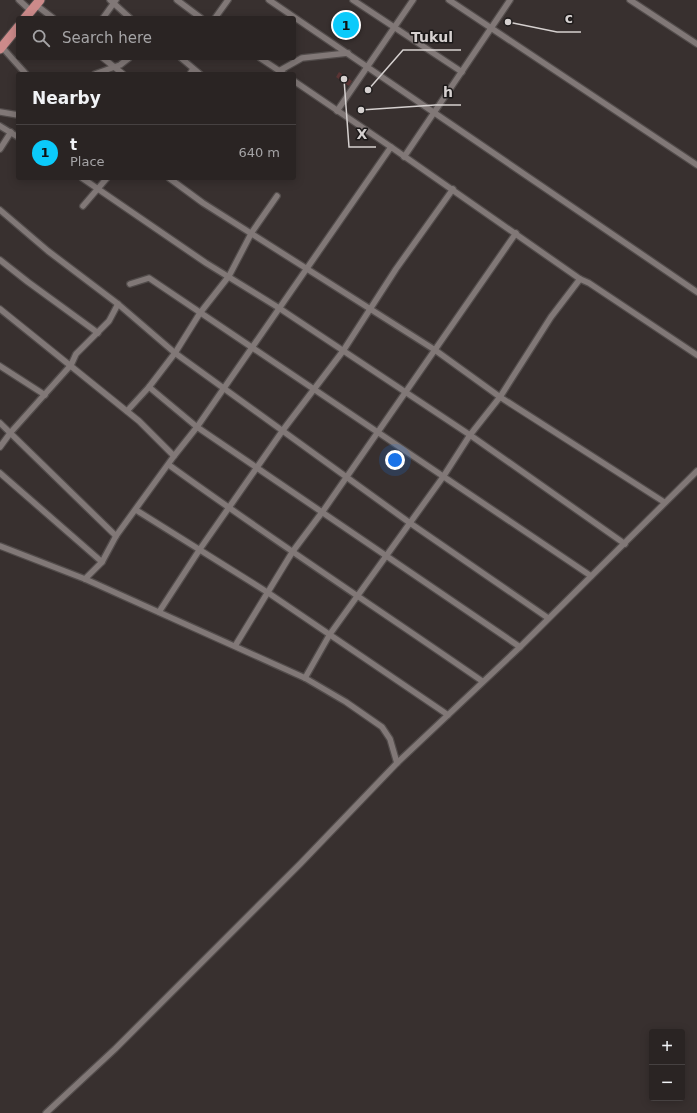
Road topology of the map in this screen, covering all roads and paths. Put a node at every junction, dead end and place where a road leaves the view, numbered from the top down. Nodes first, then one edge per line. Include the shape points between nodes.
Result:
1 (18, 0) edge
2 (177, 0) edge
3 (228, 0) edge
4 (269, 0) edge
5 (353, 0) edge
6 (413, 0) edge
7 (449, 0) edge
8 (510, 0) edge
9 (630, 0) edge
10 (113, 1) edge
11 (33, 8) edge
12 (49, 16) edge
13 (104, 16) edge
14 (128, 16) edge
15 (198, 16) edge
16 (216, 16) edge
17 (292, 16) edge
18 (296, 18) edge
19 (491, 27) junction
20 (395, 28) junction
21 (16, 29) edge
22 (697, 44) edge
23 (1, 46) edge
24 (348, 54) junction
25 (105, 60) edge
26 (126, 60) edge
27 (182, 60) edge
28 (263, 60) edge
29 (114, 68) junction
30 (367, 68) junction
31 (24, 72) edge
32 (101, 72) edge
33 (120, 72) edge
34 (191, 72) edge
35 (281, 72) edge
36 (462, 72) junction
37 (296, 82) edge
38 (337, 111) junction
39 (0, 112) edge
40 (435, 113) junction
41 (16, 115) edge
42 (0, 126) edge
43 (11, 132) junction
44 (16, 136) edge
45 (391, 148) junction
46 (0, 149) edge
47 (404, 157) junction
48 (697, 165) edge
49 (85, 180) edge
50 (105, 180) edge
51 (172, 180) edge
52 (98, 188) junction
53 (453, 189) junction
54 (277, 196) dead end
55 (84, 206) dead end
56 (0, 210) edge
57 (252, 232) junction
58 (516, 233) junction
59 (0, 260) edge
60 (306, 268) junction
61 (229, 276) junction
62 (580, 279) junction
63 (130, 284) dead end
64 (696, 289) edge
65 (118, 304) junction
66 (279, 308) junction
67 (0, 309) edge
68 (370, 309) junction
69 (200, 313) junction
70 (98, 333) junction
71 (252, 346) junction
72 (435, 350) junction
73 (343, 351) junction
74 (175, 353) junction
75 (697, 355) edge
76 (0, 366) edge
77 (71, 366) junction
78 (149, 387) junction
79 (223, 388) junction
80 (314, 390) junction
81 (404, 392) junction
82 (45, 395) junction
83 (500, 397) junction
84 (127, 411) junction
85 (0, 423) edge
86 (197, 427) junction
87 (283, 430) junction
88 (11, 432) junction
89 (377, 433) junction
90 (470, 435) junction
91 (0, 447) edge
92 (174, 456) junction
93 (168, 465) junction
94 (257, 467) junction
95 (697, 471) edge
96 (0, 473) edge
97 (347, 476) junction
98 (444, 478) junction
99 (664, 502) junction
100 (228, 508) junction
101 (136, 510) junction
102 (323, 511) junction
103 (410, 523) junction
104 (116, 536) junction
105 (625, 544) junction
106 (0, 546) edge
107 (200, 549) junction
108 (293, 551) junction
109 (386, 555) junction
110 (102, 562) junction
111 (591, 576) junction
112 (86, 579) junction
113 (267, 592) junction
114 (359, 595) junction
115 (159, 612) junction
116 (548, 618) junction
117 (330, 634) junction
118 (234, 646) junction
119 (520, 647) junction
120 (305, 678) junction
121 (482, 681) junction
122 (448, 715) junction
123 (397, 763) junction
124 (46, 1113) edge

1 - 11 street
2 - 15 street
3 - 16 street
4 - 17 street
5 - 20 street
6 - 20 street
7 - 19 street
8 - 19 street
9 - 22 street
10 - 13 street
10 - 14 street
11 - 12 street
18 - 24 street
19 - 36 street
19 - 48 street
20 - 30 street
20 - 36 street
21 - 23 main road
23 - 31 street
24 - 30 street
24 - 35 street via 302,58
25 - 29 street
26 - 29 street
27 - 34 street
28 - 35 street
29 - 32 street
29 - 33 street
30 - 38 street
30 - 40 street
36 - 40 street
37 - 38 street
38 - 45 street
39 - 41 street
40 - 47 street
40 - 64 street
42 - 43 street
43 - 44 street
43 - 46 street
45 - 47 street
45 - 60 street
47 - 53 street
49 - 52 street
50 - 52 street
51 - 57 street via 203,203
52 - 55 street
52 - 61 street via 206,263
53 - 58 street
53 - 68 street
54 - 57 street
56 - 65 street via 48,251
57 - 60 street
57 - 61 street
58 - 62 street
58 - 72 street
59 - 70 street
60 - 66 street
60 - 68 street
61 - 66 street
61 - 69 street
62 - 75 street
62 - 83 street via 551,316
63 - 69 street via 149,278
65 - 70 street via 109,321
65 - 74 street
66 - 71 street
66 - 73 street
67 - 77 street
68 - 72 street
68 - 73 street
69 - 71 street
69 - 74 street
70 - 77 street via 76,354
71 - 79 street
71 - 80 street
72 - 81 street
72 - 83 street
73 - 80 street
73 - 81 street
74 - 78 street
74 - 79 street
76 - 82 street
77 - 82 street
77 - 84 street
78 - 84 street
78 - 86 street
79 - 86 street
79 - 87 street
80 - 87 street
80 - 89 street
81 - 89 street
81 - 90 street
82 - 88 street
83 - 90 street
83 - 99 street
84 - 92 street
85 - 88 street
86 - 92 street
86 - 94 street
87 - 94 street
87 - 97 street
88 - 91 street
88 - 104 street
89 - 97 street
89 - 98 street
90 - 98 street
90 - 105 street
92 - 93 street
93 - 100 street
93 - 101 street
94 - 100 street
94 - 102 street
95 - 99 street
96 - 110 street
97 - 102 street
97 - 103 street
98 - 103 street
98 - 111 street
99 - 105 street
100 - 107 street
100 - 108 street
101 - 104 street
101 - 107 street
102 - 108 street
102 - 109 street
103 - 109 street
103 - 116 street
104 - 110 street
105 - 111 street
106 - 112 street
107 - 113 street
107 - 115 street
108 - 113 street
108 - 114 street
109 - 114 street
109 - 119 street
110 - 112 street
111 - 116 street
112 - 115 street
113 - 117 street
113 - 118 street
114 - 117 street
114 - 121 street
115 - 118 street
116 - 119 street
117 - 120 street
117 - 122 street
118 - 120 street
119 - 121 street
120 - 123 street via 382,727 390,739
121 - 122 street
122 - 123 street
123 - 124 street via 115,1049

